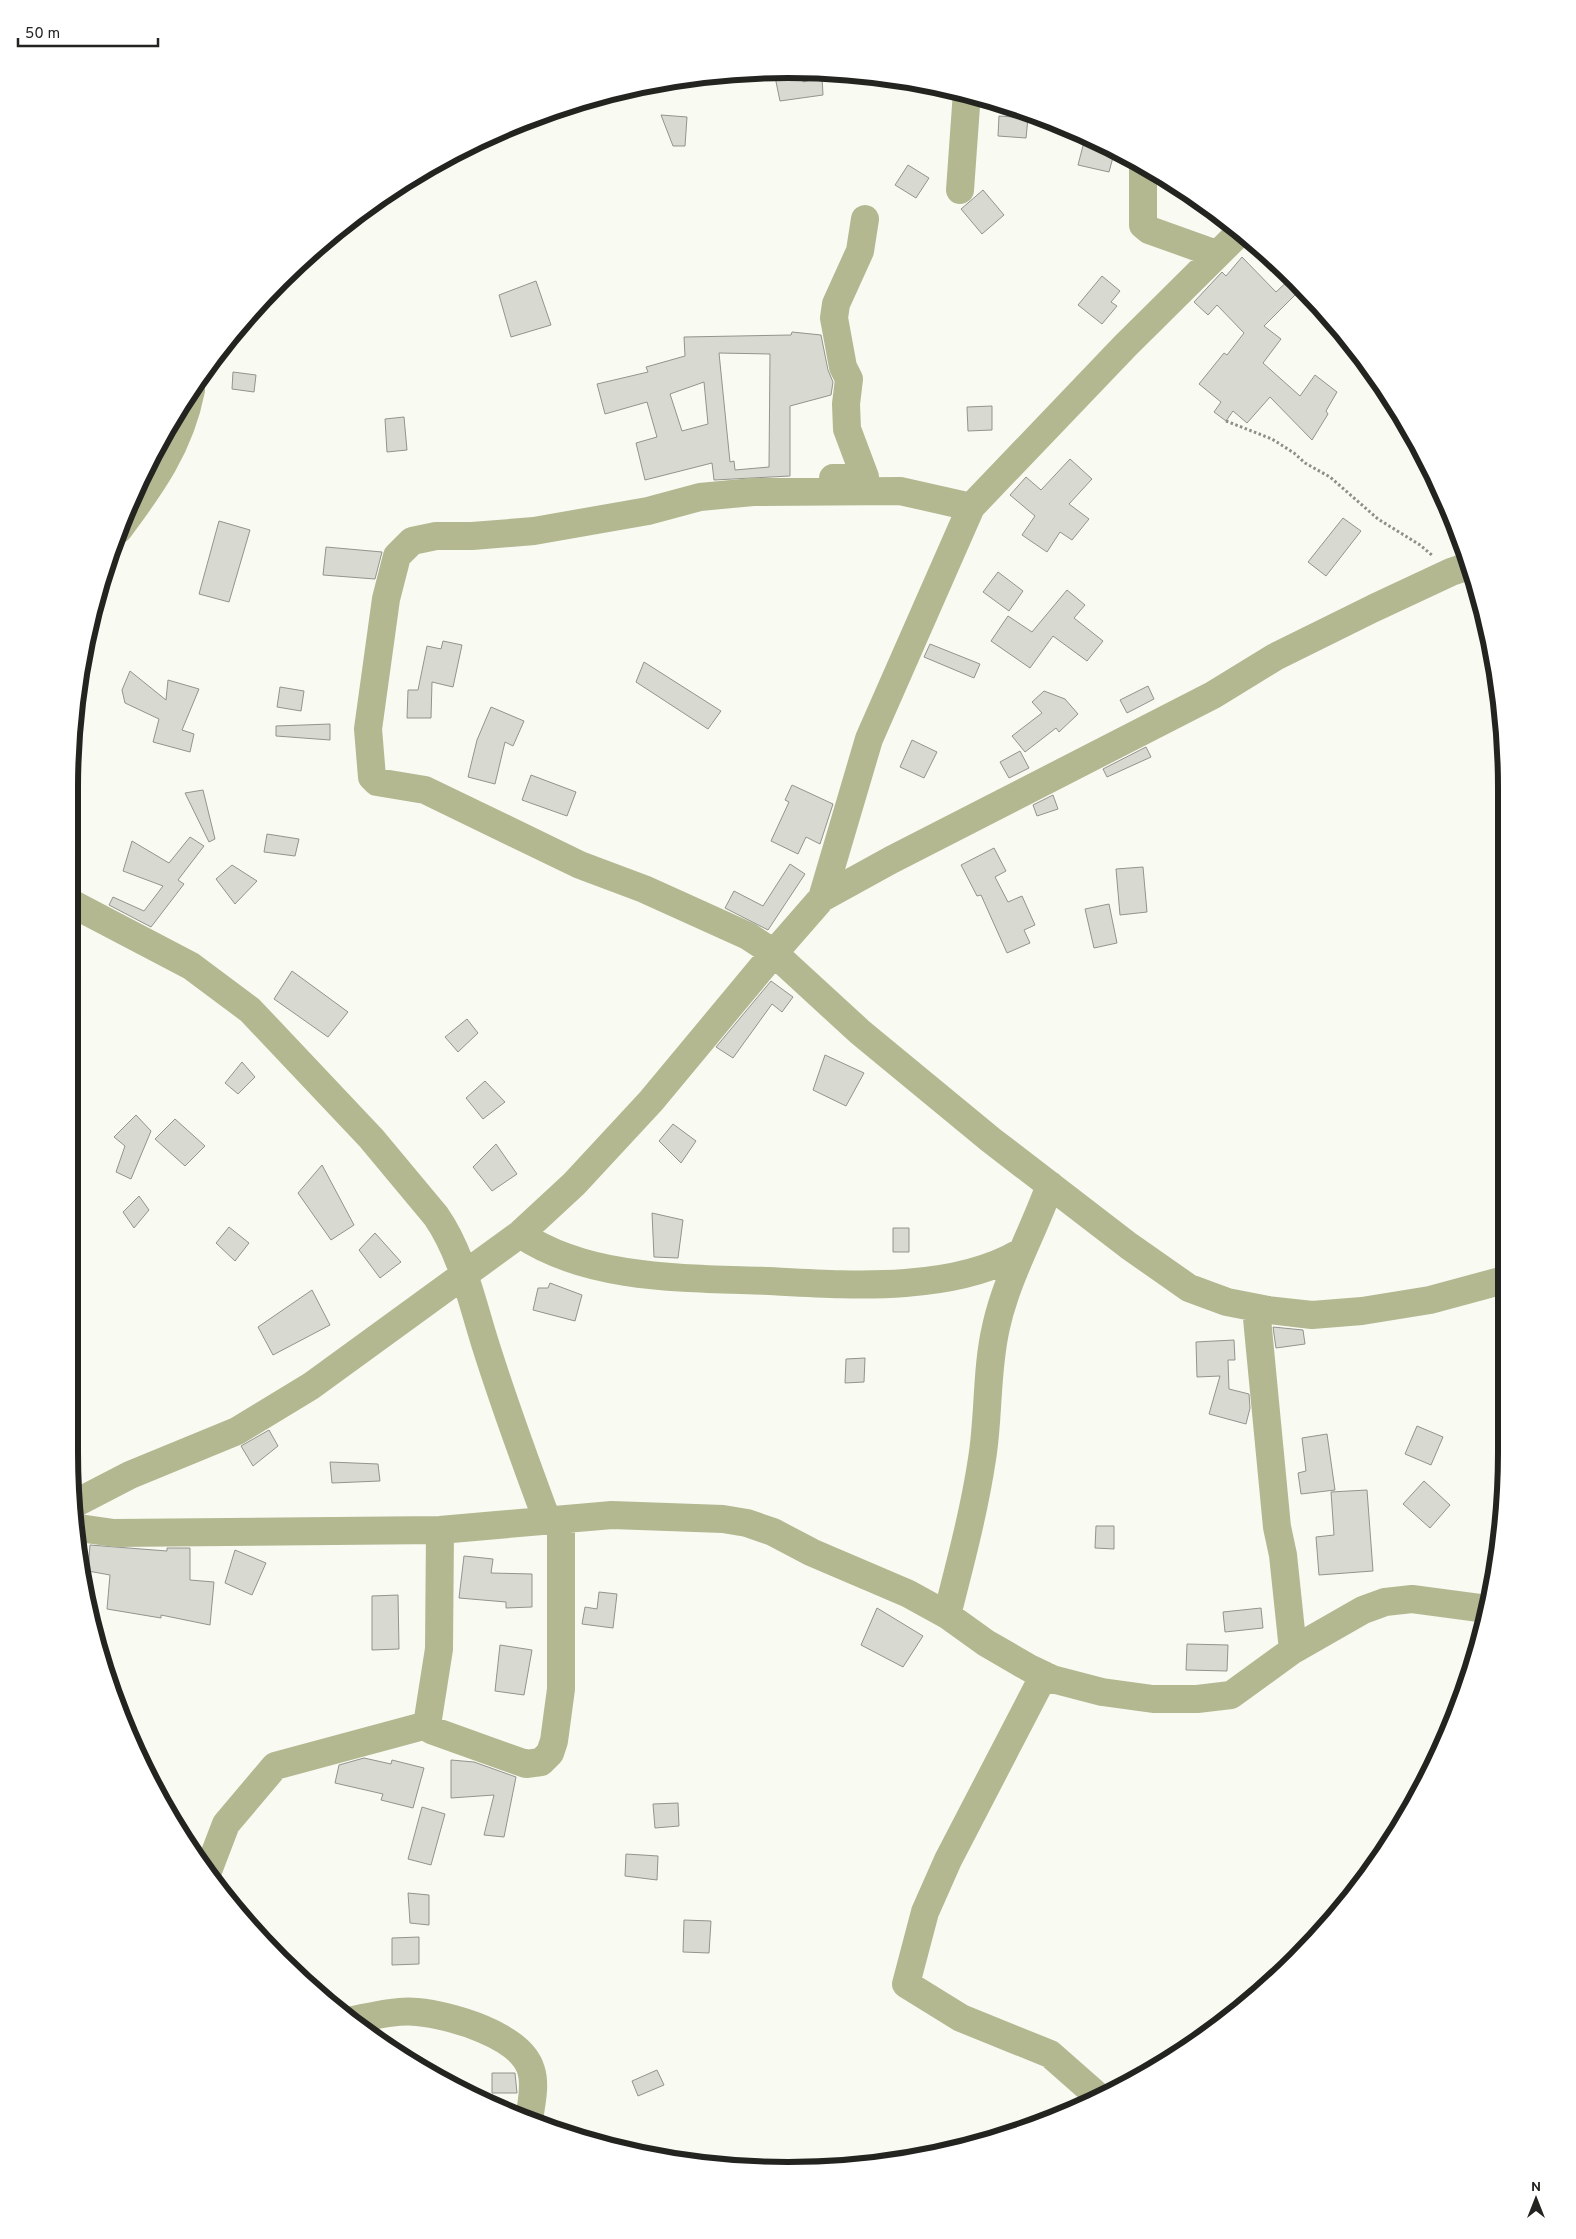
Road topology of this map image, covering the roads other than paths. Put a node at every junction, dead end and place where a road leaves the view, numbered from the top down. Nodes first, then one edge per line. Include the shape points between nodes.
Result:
1 (966, 101) edge
2 (1143, 173) edge
3 (960, 190) dead end
4 (865, 219) dead end
5 (1235, 236) edge
6 (1216, 254) junction
7 (186, 411) edge
8 (167, 444) edge
9 (162, 454) edge
10 (816, 491) junction
11 (138, 502) edge
12 (971, 507) junction
13 (1461, 568) edge
14 (822, 898) junction
15 (78, 907) edge
16 (774, 953) junction
17 (1050, 1185) junction
18 (520, 1234) junction
19 (1021, 1252) junction
20 (465, 1276) junction
21 (1498, 1282) edge
22 (1256, 1308) junction
23 (79, 1501) edge
24 (554, 1520) junction
25 (82, 1528) edge
26 (440, 1530) junction
27 (1481, 1608) edge
28 (947, 1615) junction
29 (1294, 1650) junction
30 (1044, 1675) junction
31 (427, 1725) junction
32 (211, 1865) edge
33 (361, 2019) edge
34 (1093, 2092) edge
35 (529, 2112) edge

1 - 3 street
2 - 6 street via 1143,225
4 - 10 street via 860,251 836,304 834,318 843,368 849,379 847,429 864,477 814,480
5 - 6 street
6 - 12 street
7 - 8 street
9 - 11 street via 152,484
10 - 12 street via 900,491
10 - 16 street via 700,497 534,531 436,536 412,541 397,556 386,599 368,729 369,764 372,777 378,782 425,790 580,865 644,889 748,936
12 - 14 street via 869,739
13 - 14 street via 1275,657 1213,695
14 - 16 street
15 - 20 street via 191,966 250,1010 304,1064 406,1178 444,1227
16 - 17 street via 860,1032
16 - 18 street via 651,1101 574,1184
17 - 19 street
17 - 22 street via 1189,1288 1227,1302
18 - 19 street via 539,1246 589,1263 638,1274 857,1285 958,1275
18 - 20 street
19 - 28 street via 1004,1295 996,1329 983,1458
20 - 23 street via 311,1386 236,1431
20 - 24 street via 487,1350
21 - 22 street via 1430,1300 1362,1311 1312,1315
22 - 29 street via 1277,1527
24 - 26 street
24 - 28 street via 612,1515 694,1516 747,1523 906,1593
24 - 31 street via 561,1689 550,1753 541,1762 526,1764 444,1736
25 - 26 street via 123,1533
26 - 31 street via 439,1649
27 - 29 street via 1412,1599 1385,1602 1363,1610
28 - 30 street via 986,1643
29 - 30 street via 1231,1694 1221,1697 1135,1697 1071,1685
30 - 34 street via 948,1860 925,1912 906,1984 961,2018 1050,2054
31 - 32 street via 274,1766 226,1824
33 - 35 street via 416,2012 435,2015 481,2029 512,2045 526,2057 532,2072

